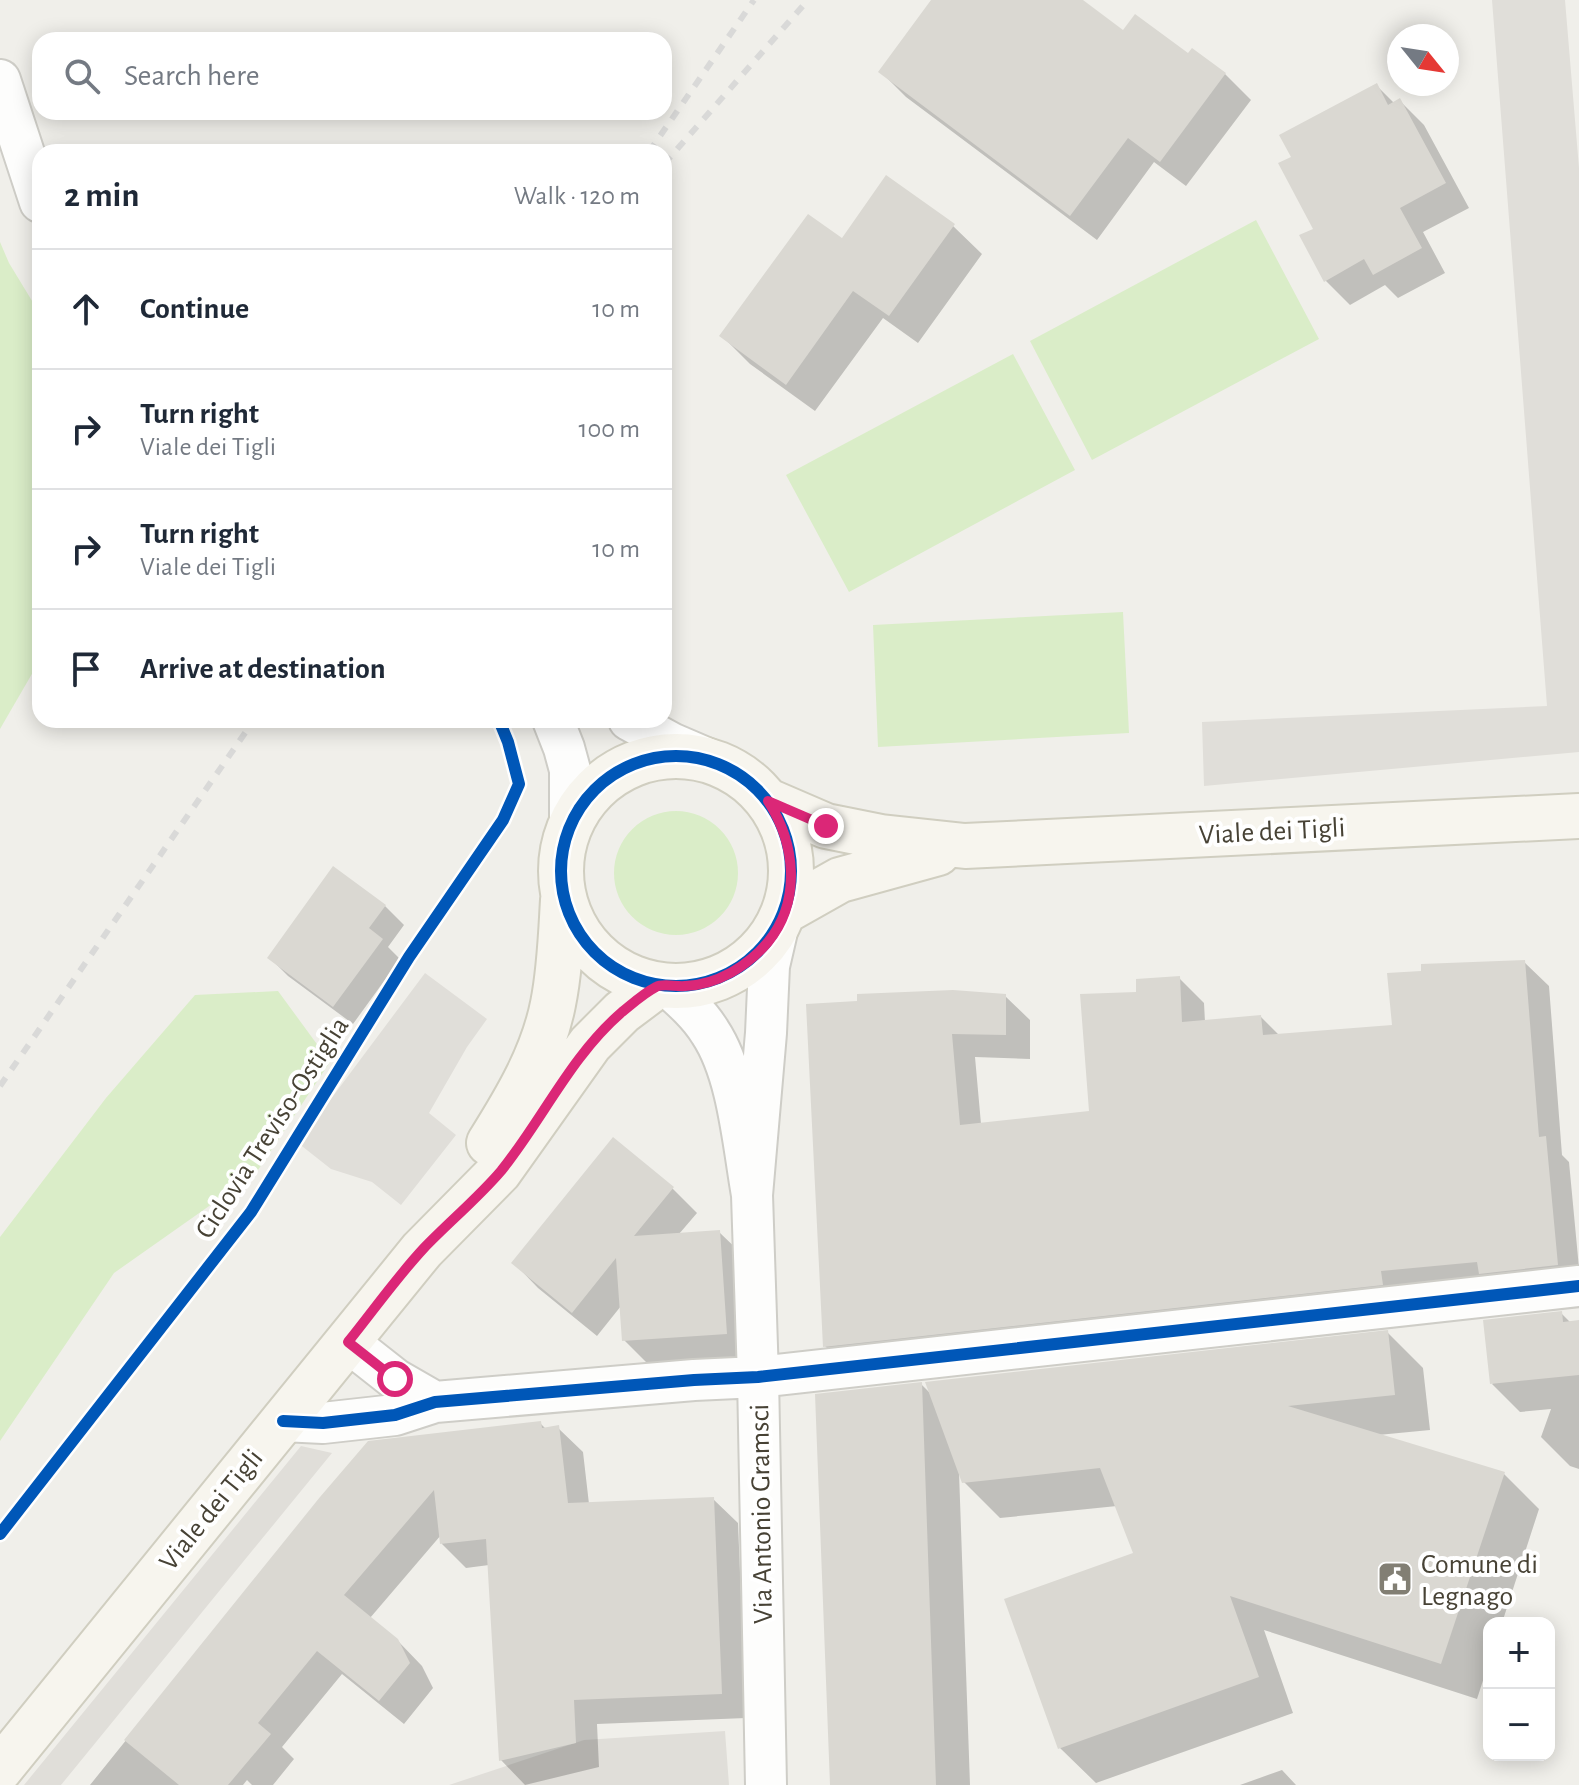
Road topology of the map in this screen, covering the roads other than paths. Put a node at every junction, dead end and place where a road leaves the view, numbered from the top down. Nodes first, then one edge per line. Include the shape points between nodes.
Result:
1 (0, 80) edge
2 (32, 178) edge
3 (556, 728) edge
4 (644, 728) edge
5 (715, 762) junction
6 (768, 801) junction
7 (1579, 816) edge
8 (570, 827) junction
9 (965, 846) junction
10 (563, 897) junction
11 (781, 919) junction
12 (663, 986) junction
13 (752, 1195) junction
14 (422, 1250) junction
15 (1579, 1286) edge
16 (348, 1342) junction
17 (758, 1377) junction
18 (435, 1402) junction
19 (283, 1421) junction
20 (0, 1769) edge
21 (766, 1785) edge

1 - 2 street
3 - 8 street via 570,770
4 - 5 street
5 - 6 street, Viale dei Tigli via 737,773
5 - 8 street, Viale dei Tigli via 668,756 621,769 597,787
6 - 9 street, Viale dei Tigli via 826,826
6 - 11 street, Viale dei Tigli via 792,863
7 - 9 street, Viale dei Tigli
8 - 10 street, Viale dei Tigli via 561,868
9 - 11 street, Viale dei Tigli via 840,880
10 - 12 street, Viale dei Tigli via 574,925 609,965
10 - 14 street, Viale dei Tigli via 553,1005 532,1068
11 - 12 street, Viale dei Tigli via 768,941 728,975 688,986
11 - 13 street, Via Antonio Gramsci via 769,966
12 - 13 street, Via Antonio Gramsci via 694,1011 725,1059
12 - 14 street, Viale dei Tigli via 622,1012 590,1044 499,1172
13 - 17 street, Via Antonio Gramsci
14 - 16 street, Viale dei Tigli
15 - 17 street
16 - 18 street
16 - 19 street, Viale dei Tigli
17 - 18 street
17 - 21 street, Via Antonio Gramsci
18 - 19 street via 395,1415 323,1423
19 - 20 street, Viale dei Tigli

